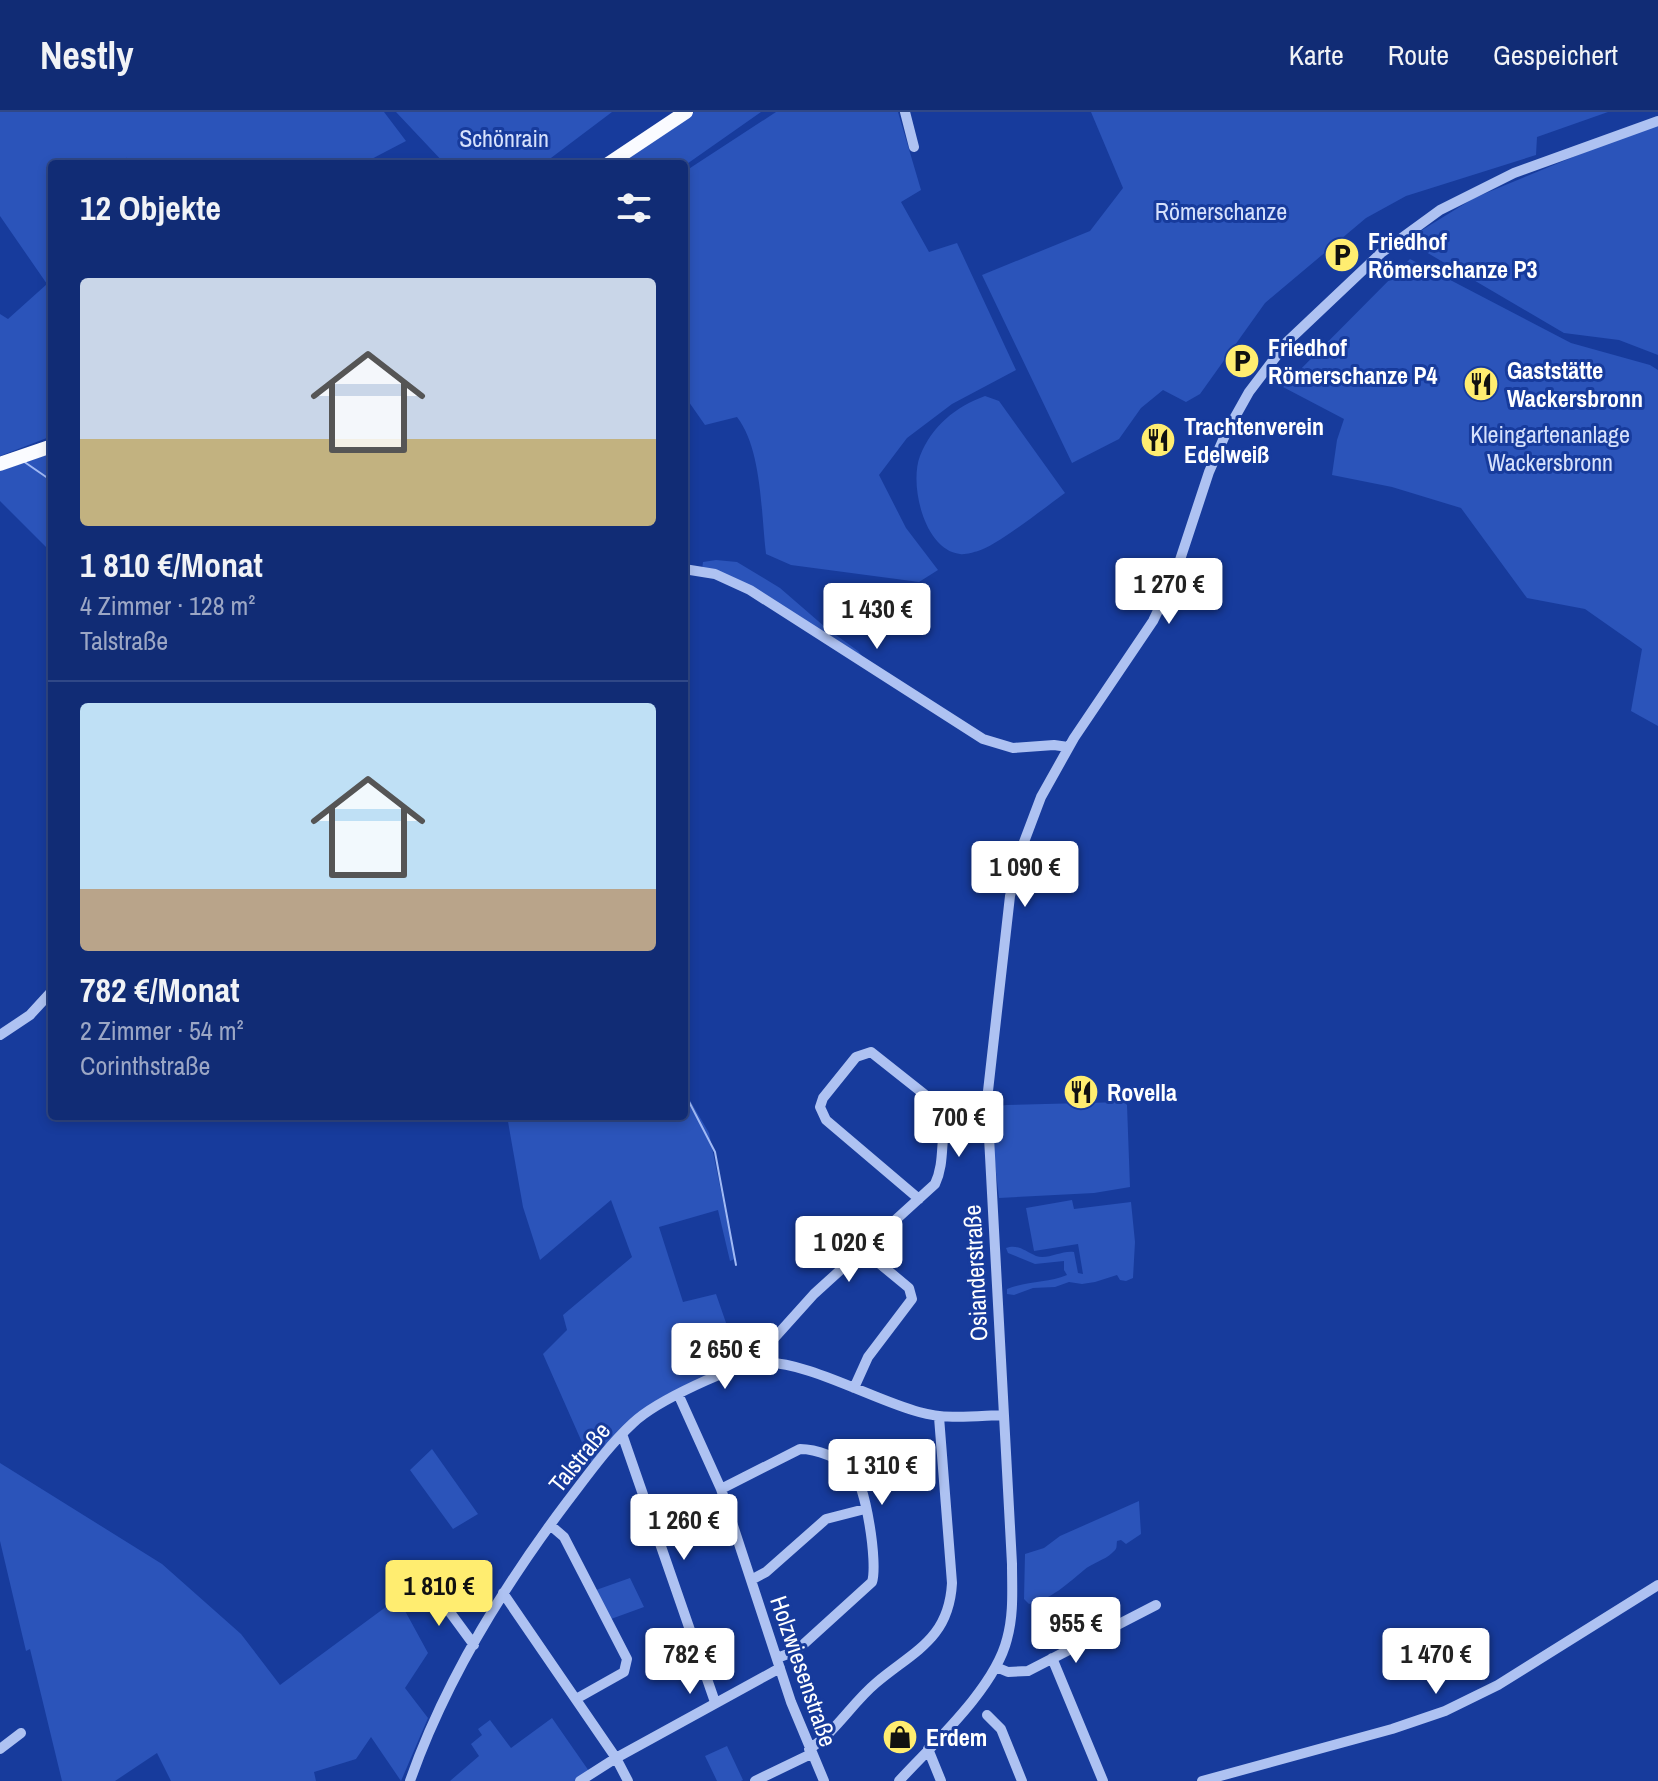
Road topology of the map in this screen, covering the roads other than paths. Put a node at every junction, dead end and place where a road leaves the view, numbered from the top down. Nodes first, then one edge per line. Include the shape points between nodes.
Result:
1 (686, 112) edge
2 (905, 112) edge
3 (1658, 121) edge
4 (914, 147) dead end
5 (614, 160) edge
6 (48, 447) edge
7 (0, 464) edge
8 (688, 570) edge
9 (1071, 743) junction
10 (48, 995) edge
11 (0, 1035) edge
12 (987, 1103) junction
13 (948, 1113) junction
14 (919, 1199) junction
15 (862, 1249) junction
16 (762, 1363) junction
17 (854, 1388) junction
18 (679, 1396) junction
19 (1003, 1415) junction
20 (939, 1417) junction
21 (622, 1434) junction
22 (721, 1489) junction
23 (865, 1509) junction
24 (550, 1525) junction
25 (751, 1580) junction
26 (430, 1585) dead end
27 (1658, 1585) edge
28 (503, 1593) junction
29 (1156, 1605) dead end
30 (474, 1645) junction
31 (1052, 1658) junction
32 (778, 1663) junction
33 (996, 1667) junction
34 (576, 1699) junction
35 (715, 1702) junction
36 (987, 1715) dead end
37 (21, 1733) dead end
38 (0, 1749) edge
39 (928, 1749) junction
40 (810, 1752) junction
41 (616, 1758) junction
42 (410, 1781) edge
43 (580, 1781) edge
44 (628, 1781) edge
45 (755, 1781) edge
46 (824, 1781) edge
47 (899, 1781) edge
48 (941, 1781) edge
49 (1022, 1781) edge
50 (1103, 1781) edge
51 (1202, 1781) edge

1 - 5 main road
2 - 4 street
3 - 9 street, Osianderstraße via 1503,178 1452,203 1392,244 1297,331 1233,420 1167,593
6 - 7 main road
8 - 9 street via 715,574 750,590 983,739 1013,748
9 - 12 street, Osianderstraße via 1034,814 1012,889
10 - 11 street
12 - 13 street via 965,1104
12 - 19 street, Osianderstraße
13 - 14 street via 938,1176
13 - 14 street via 871,1052 856,1057 821,1102 826,1120
14 - 15 street
15 - 16 street via 772,1340
15 - 17 street via 906,1285 912,1297 868,1357
16 - 17 street, Talstraße via 789,1366
16 - 18 street, Talstraße via 728,1371
17 - 20 street, Talstraße
18 - 21 street, Talstraße
18 - 22 street, Holzwiesenstraße
19 - 20 street, Talstraße
19 - 33 street, Osianderstraße via 1012,1593 1008,1637
20 - 40 street via 952,1583 948,1610 922,1649 876,1683
21 - 24 street, Talstraße
21 - 35 street
22 - 23 street via 790,1452 806,1449 854,1472
22 - 25 street, Holzwiesenstraße
23 - 25 street via 826,1519
23 - 32 street via 875,1568 872,1582
24 - 28 street, Talstraße
24 - 34 street via 564,1537 627,1659 624,1672
25 - 32 street, Holzwiesenstraße
26 - 30 street
27 - 51 street via 1483,1694 1445,1711
28 - 30 street, Talstraße
28 - 34 street
29 - 31 street
30 - 42 street, Talstraße
31 - 33 street via 1021,1672
31 - 50 street
32 - 35 street
32 - 40 street, Holzwiesenstraße
33 - 39 street, Osianderstraße
34 - 41 street
35 - 41 street
36 - 49 street via 1001,1729
37 - 38 street
39 - 47 street, Osianderstraße
39 - 48 street
40 - 45 street
40 - 46 street, Holzwiesenstraße
41 - 43 street
41 - 44 street

